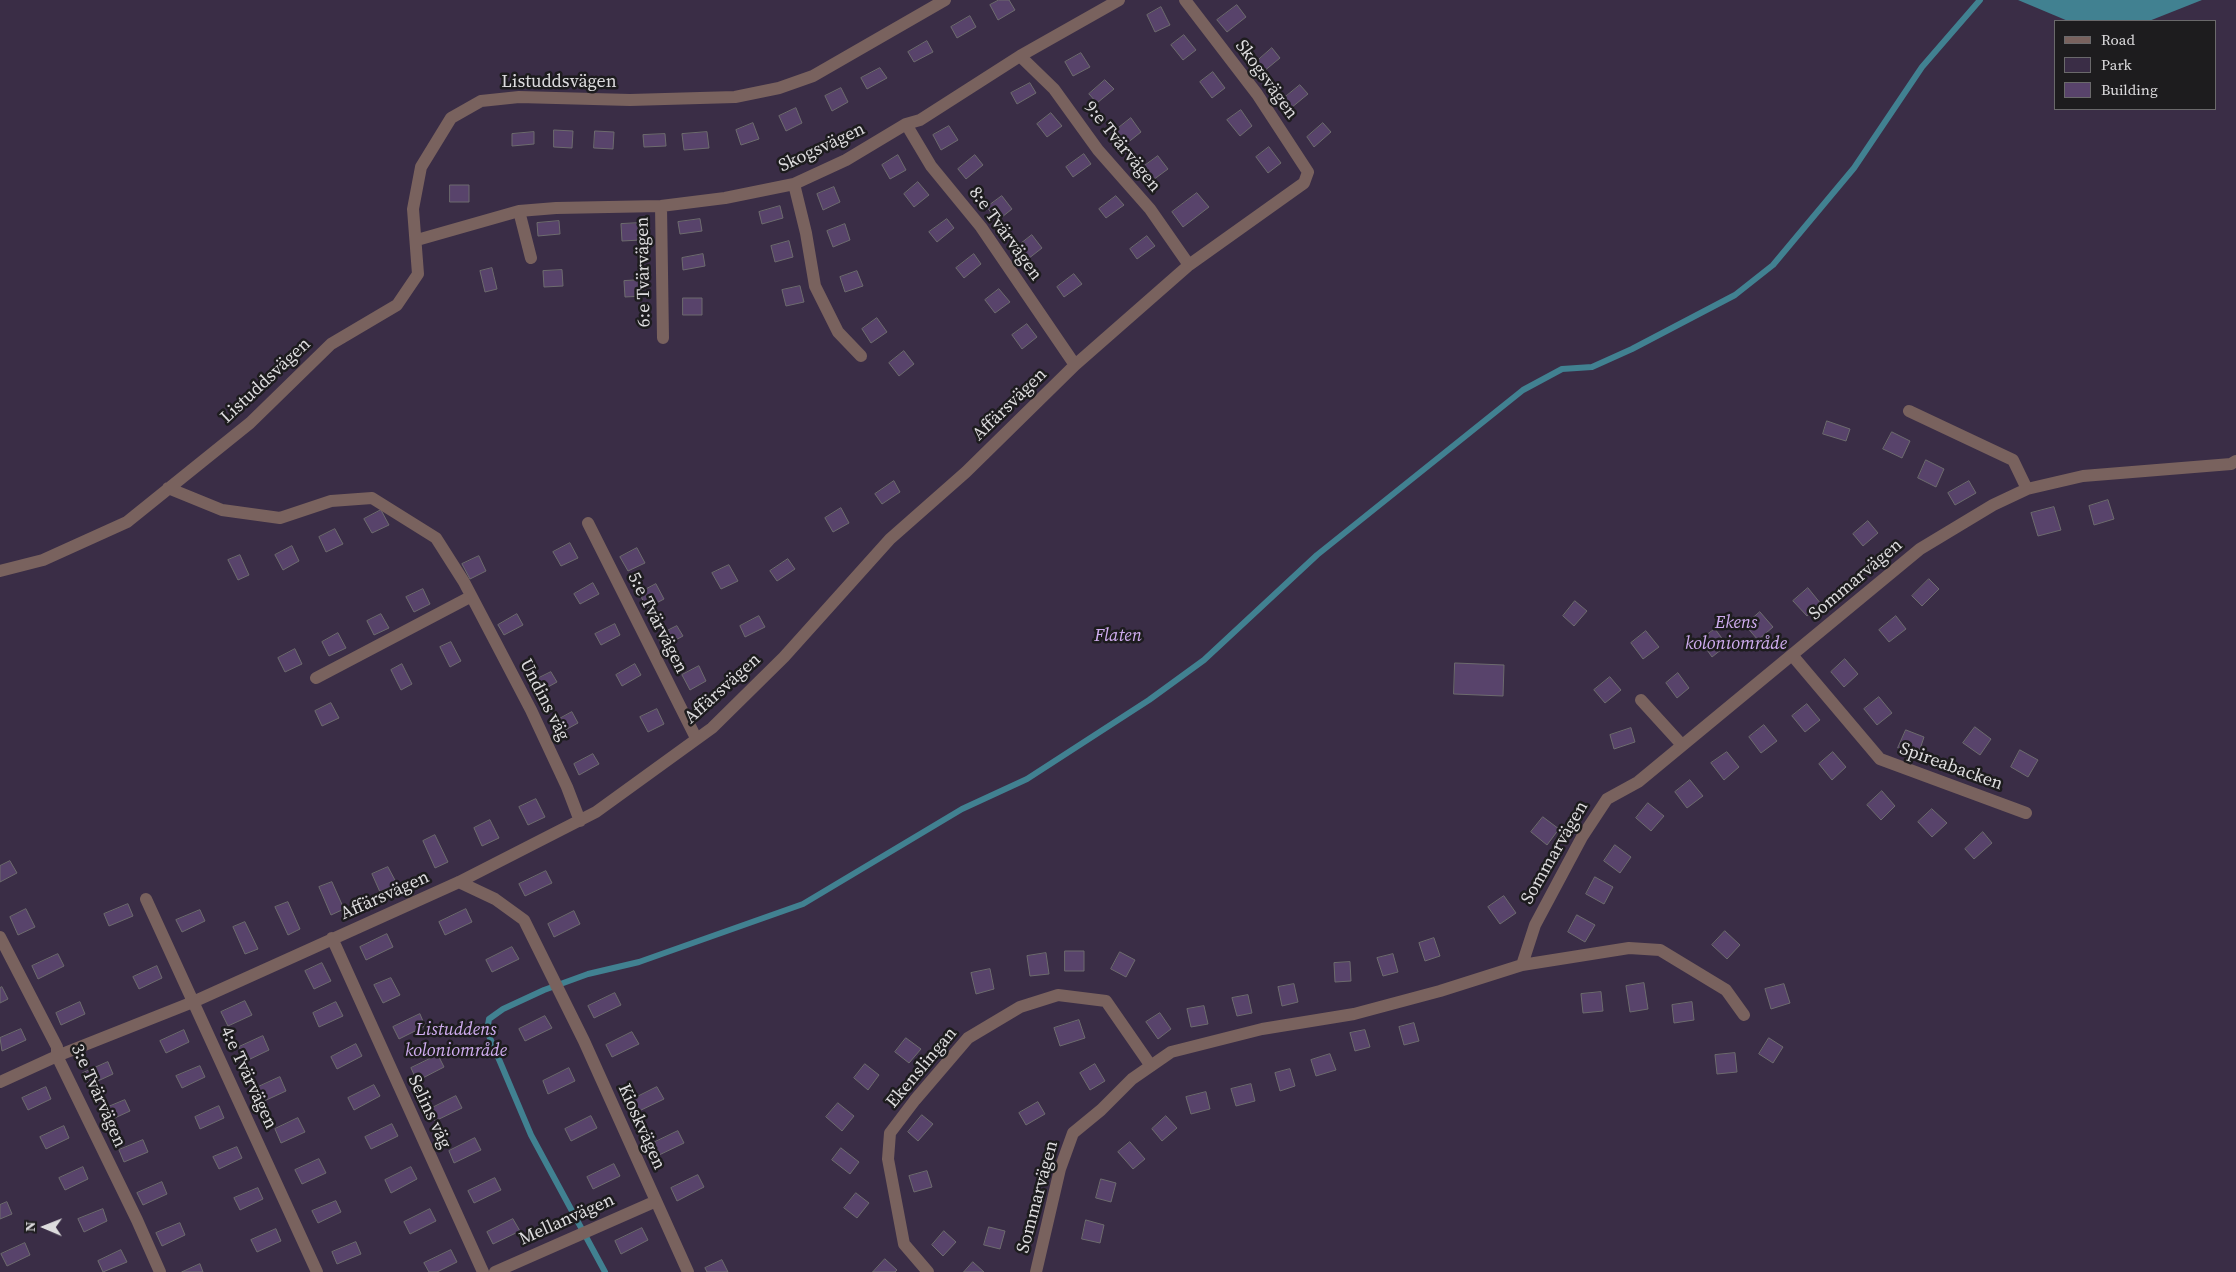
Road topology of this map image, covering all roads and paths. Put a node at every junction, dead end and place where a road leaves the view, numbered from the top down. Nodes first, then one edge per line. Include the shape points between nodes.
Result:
1 (945, 0) edge
2 (1119, 0) edge
3 (1185, 0) edge
4 (1020, 56) junction
5 (906, 124) junction
6 (1304, 183) joint
7 (794, 184) junction
8 (660, 206) junction
9 (519, 211) junction
10 (417, 240) junction
11 (531, 258) dead end
12 (1189, 265) junction
13 (663, 338) dead end
14 (862, 356) dead end
15 (1075, 365) junction
16 (1909, 411) dead end
17 (2236, 461) edge
18 (168, 488) junction
19 (2027, 489) junction
20 (588, 523) dead end
21 (0, 571) edge
22 (470, 597) junction
23 (1792, 655) junction
24 (316, 678) dead end
25 (1641, 700) dead end
26 (696, 738) junction
27 (1682, 745) junction
28 (2026, 813) dead end
29 (580, 821) junction
30 (459, 882) junction
31 (146, 899) dead end
32 (0, 936) edge
33 (332, 938) junction
34 (1522, 966) junction
35 (192, 1002) junction
36 (1744, 1015) dead end
37 (57, 1056) junction
38 (1151, 1066) junction
39 (0, 1082) edge
40 (654, 1202) junction
41 (160, 1272) edge
42 (317, 1272) edge
43 (483, 1272) edge
44 (495, 1272) edge
45 (688, 1272) edge
46 (928, 1272) edge
47 (1036, 1272) edge

1 - 10 street, Listuddsvägen via 812,76 735,98 519,97 481,100 451,118 421,167 413,209
2 - 4 street, Skogsvägen
3 - 6 street, Skogsvägen via 1257,94 1308,172
4 - 5 street, Skogsvägen via 920,120
4 - 12 street, 9:e Tvärvägen via 1054,90 1098,150 1150,209
5 - 7 street, Skogsvägen via 846,160
5 - 15 street, 8:e Tvärvägen via 931,166 981,227
6 - 12 street, Affärsvägen
7 - 8 street, Skogsvägen via 725,198
7 - 14 street via 815,286 838,332
8 - 9 street, Skogsvägen
8 - 13 street, 6:e Tvärvägen
9 - 10 street, Skogsvägen
9 - 11 street
10 - 18 street, Listuddsvägen via 418,274 397,305 331,344 250,423
12 - 15 street, Affärsvägen
15 - 26 street, Affärsvägen via 966,472 890,538 784,657 712,728
16 - 19 street via 2013,460
17 - 19 street, Sommarvägen via 2083,476
18 - 21 street, Listuddsvägen via 126,522 43,560
18 - 22 street, Undins väg via 222,510 280,518 331,501 372,498 436,538
19 - 23 street, Sommarvägen via 1992,505 1920,549
20 - 26 street, 5:e Tvärvägen
22 - 24 street
22 - 29 street, Undins väg via 531,710
23 - 27 street, Sommarvägen
23 - 28 street, Spireabacken via 1880,759
25 - 27 street
26 - 29 street, Affärsvägen
27 - 34 street, Sommarvägen via 1638,782 1607,799 1582,837 1534,925
29 - 30 street, Affärsvägen
30 - 33 street, Affärsvägen
30 - 40 street, Kioskvägen via 495,899 524,920 551,972
31 - 35 street, 4:e Tvärvägen
32 - 37 street, 3:e Tvärvägen via 57,1047
33 - 35 street, Affärsvägen
33 - 43 street, Selins väg
34 - 36 street via 1629,948 1660,950 1726,990
34 - 38 street, Sommarvägen via 1354,1014 1262,1028 1172,1052
35 - 37 street, Affärsvägen
35 - 42 street, 4:e Tvärvägen
37 - 39 street, Affärsvägen
37 - 41 street, 3:e Tvärvägen
38 - 46 street, Ekenslingan via 1106,1001 1058,995 1020,1007 968,1038 890,1133 888,1159 904,1244
38 - 47 street, Sommarvägen via 1132,1079 1073,1133 1060,1169
40 - 44 street, Mellanvägen
40 - 45 street, Kioskvägen

